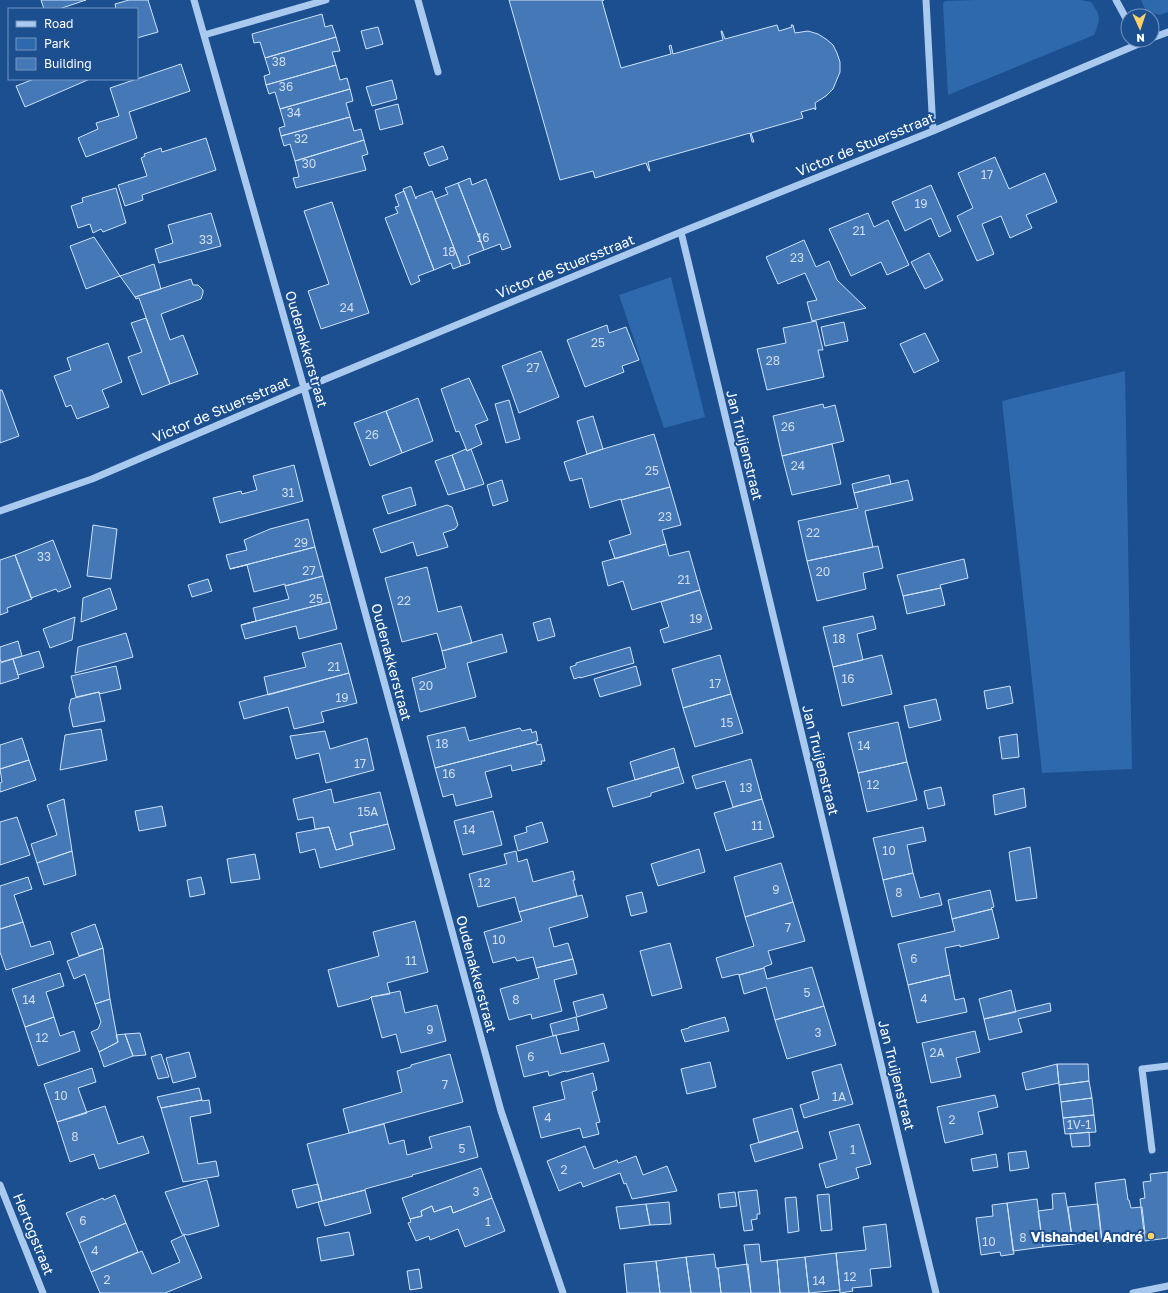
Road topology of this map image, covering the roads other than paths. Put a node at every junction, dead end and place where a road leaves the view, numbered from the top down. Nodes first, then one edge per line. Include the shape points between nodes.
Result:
1 (194, 0) edge
2 (326, 0) edge
3 (418, 0) edge
4 (926, 0) edge
5 (204, 35) junction
6 (1124, 48) edge
7 (438, 72) dead end
8 (933, 130) junction
9 (681, 232) junction
10 (304, 388) junction
11 (0, 511) edge
12 (1168, 1066) edge
13 (1152, 1150) dead end
14 (0, 1185) edge
15 (1168, 1286) edge
16 (43, 1293) edge
17 (563, 1293) edge
18 (936, 1293) edge
19 (1133, 1293) edge

1 - 5 street, Oudenakkerstraat
2 - 5 street
3 - 7 street
4 - 8 street
5 - 10 street, Oudenakkerstraat
6 - 8 street, Victor de Stuersstraat
8 - 9 street, Victor de Stuersstraat
9 - 10 street, Victor de Stuersstraat
9 - 18 street, Jan Truijenstraat
10 - 11 street, Victor de Stuersstraat via 92,479
10 - 17 street, Oudenakkerstraat via 501,1111
12 - 13 street via 1142,1069
14 - 16 street, Hertogstraat
15 - 19 street

